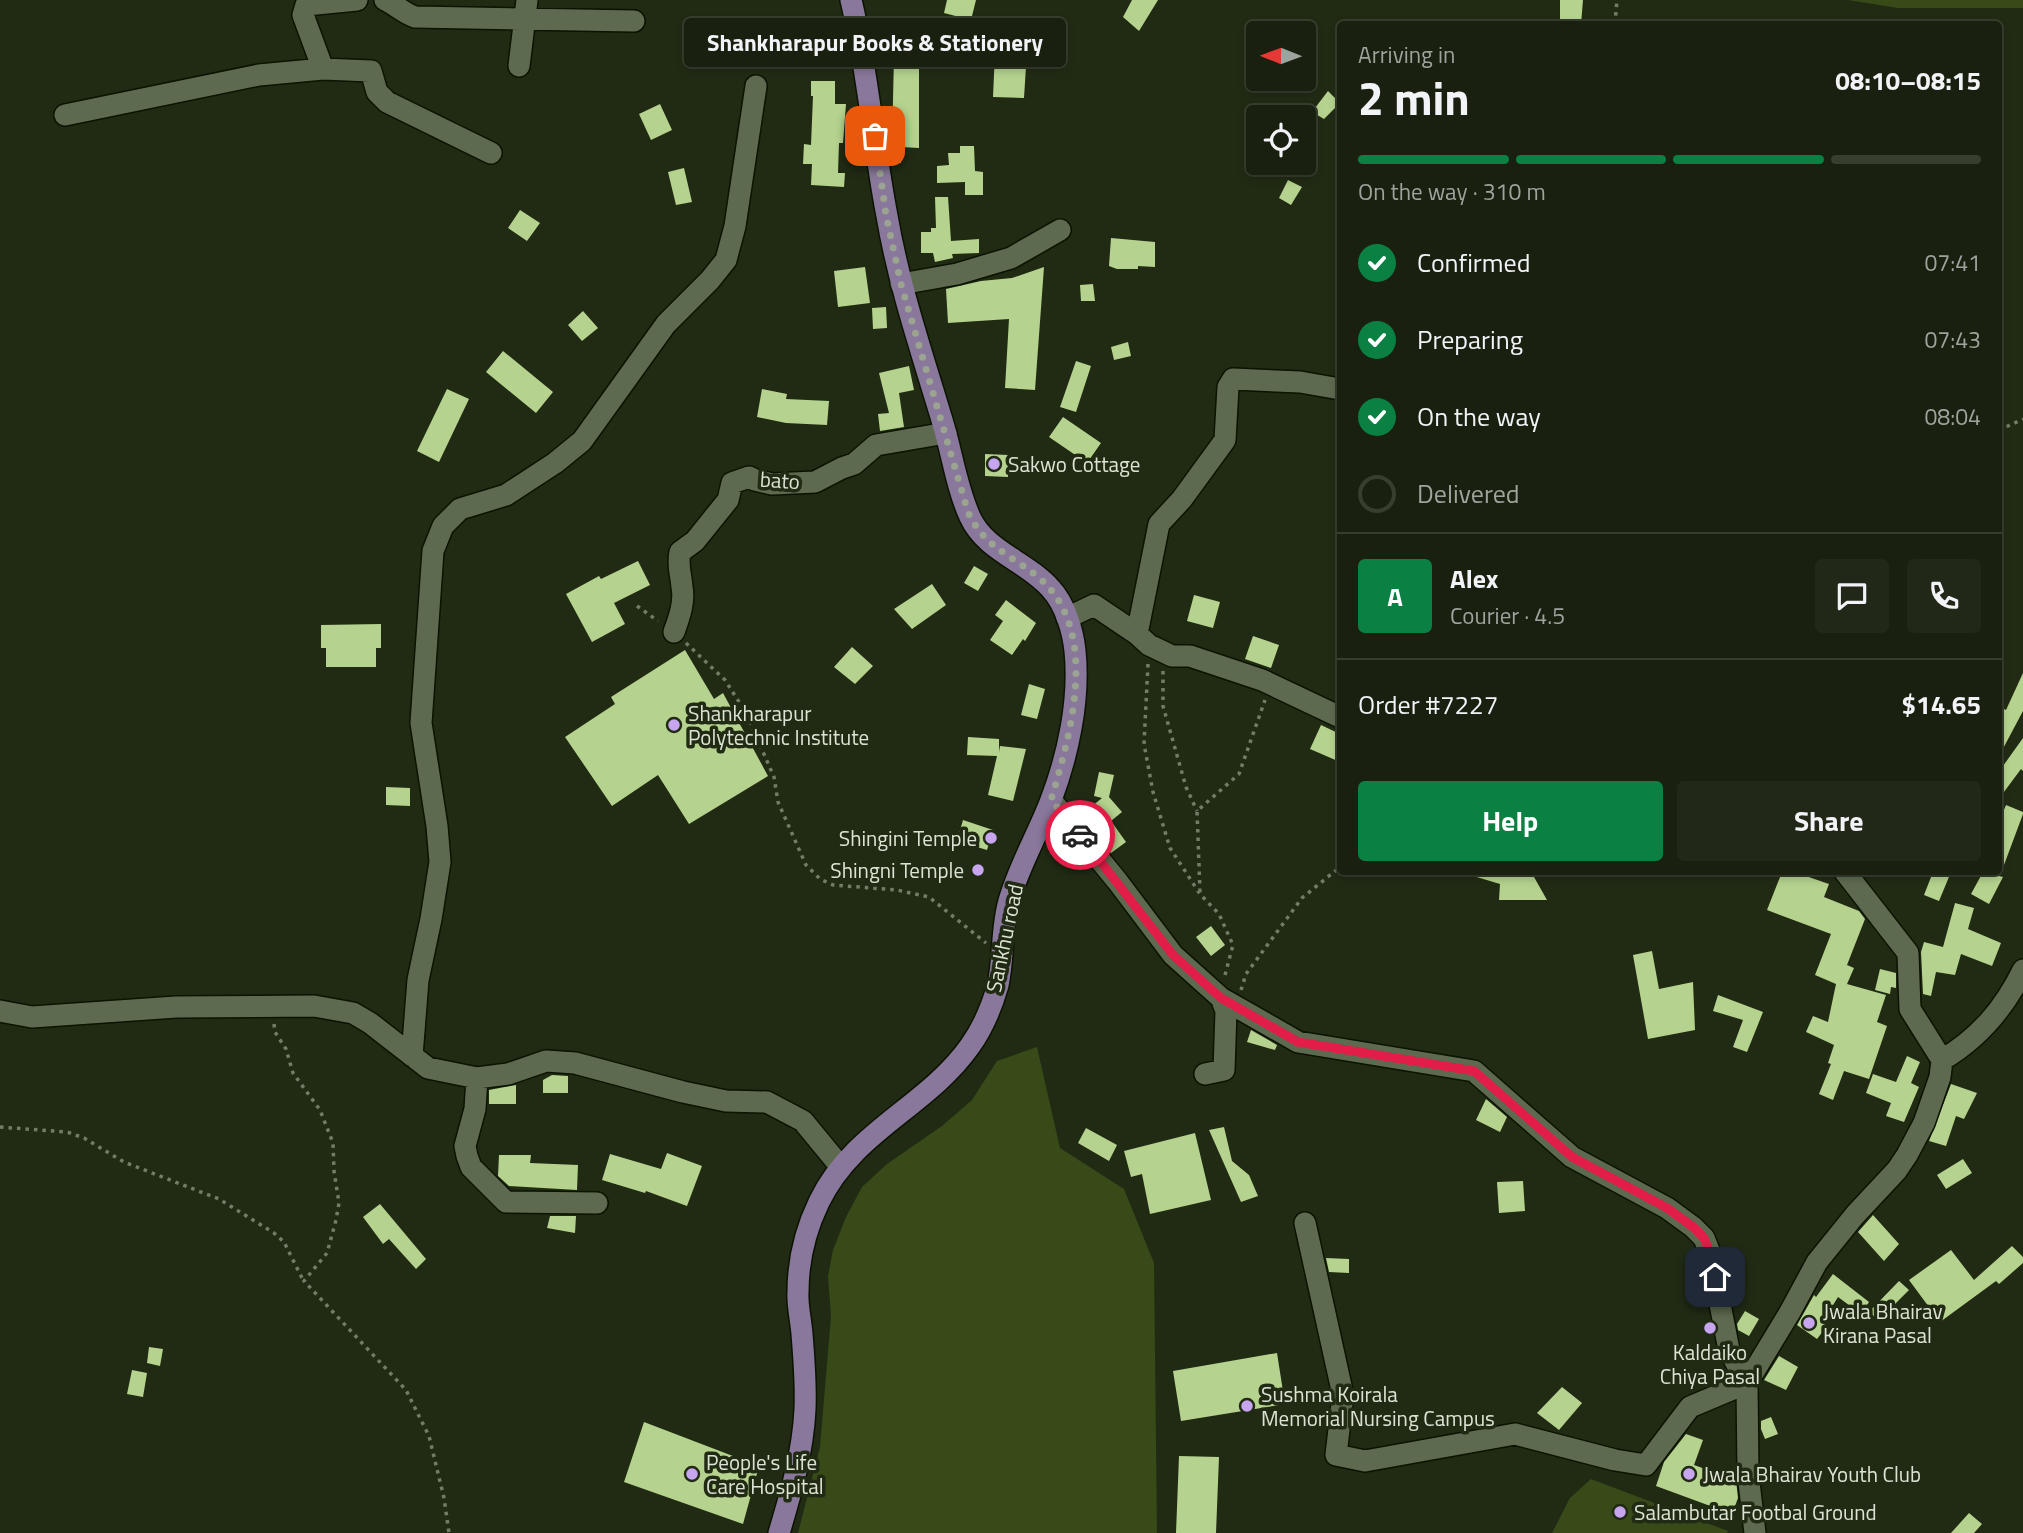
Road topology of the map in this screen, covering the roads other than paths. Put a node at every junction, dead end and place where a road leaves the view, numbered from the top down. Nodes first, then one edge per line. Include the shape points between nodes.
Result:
1 (357, 0) edge
2 (385, 0) edge
3 (851, 0) edge
4 (525, 10) edge
5 (634, 21) dead end
6 (519, 66) dead end
7 (323, 69) junction
8 (756, 86) dead end
9 (65, 116) dead end
10 (491, 153) dead end
11 (1060, 230) dead end
12 (901, 284) junction
13 (1337, 388) edge
14 (946, 433) junction
15 (1067, 618) junction
16 (674, 632) road end
17 (1143, 640) junction
18 (1337, 716) edge
19 (1051, 800) junction
20 (1847, 875) edge
21 (2023, 970) edge
22 (1228, 1001) junction
23 (0, 1011) edge
24 (412, 1056) junction
25 (1942, 1060) junction
26 (1205, 1074) dead end
27 (477, 1078) junction
28 (840, 1166) junction
29 (597, 1203) dead end
30 (1306, 1223) dead end
31 (1747, 1383) junction
32 (779, 1533) edge
33 (1755, 1533) edge

1 - 7 street via 303,9
2 - 4 street via 415,17
3 - 12 main road, Sankhu road
4 - 5 street
4 - 6 street
7 - 9 street via 259,75
7 - 10 street via 371,71 377,92 387,102
8 - 24 street via 726,260 666,324 582,441 506,495 460,509 437,537 421,723 440,862 418,980
11 - 12 street via 1010,258
12 - 14 main road, Sankhu road
13 - 17 street via 1233,379 1228,387 1224,440 1159,524
14 - 15 main road, Sankhu road via 974,526 989,543 1054,591
14 - 16 street, bato via 876,444 854,464 815,482 772,484 749,477 732,483 728,500 695,541 680,552 677,567 683,588
15 - 17 street via 1094,606
15 - 19 main road, Sankhu road via 1075,649 1073,713
17 - 18 street via 1172,656 1191,656 1262,680
19 - 22 street via 1173,955
19 - 28 main road, Sankhu road via 1006,908 998,984 983,1026 947,1074
20 - 25 street via 1908,953 1910,1009
21 - 25 street via 1992,1020
22 - 26 street via 1224,1070
22 - 31 street via 1298,1042 1474,1071 1572,1157 1693,1227 1710,1253 1729,1350
23 - 24 street via 32,1017 190,1007 331,1007 370,1023
24 - 27 street via 428,1068
25 - 31 street via 1924,1123 1907,1155 1817,1262
27 - 28 street via 508,1074 546,1061 575,1063 726,1101 767,1102 803,1121
27 - 29 street via 465,1146 471,1167 506,1202
28 - 32 main road, Sankhu road via 819,1202 803,1246 797,1292 805,1411 797,1473
30 - 31 street via 1343,1395 1336,1455 1365,1461 1515,1434 1646,1465 1690,1407
31 - 33 street via 1748,1474

